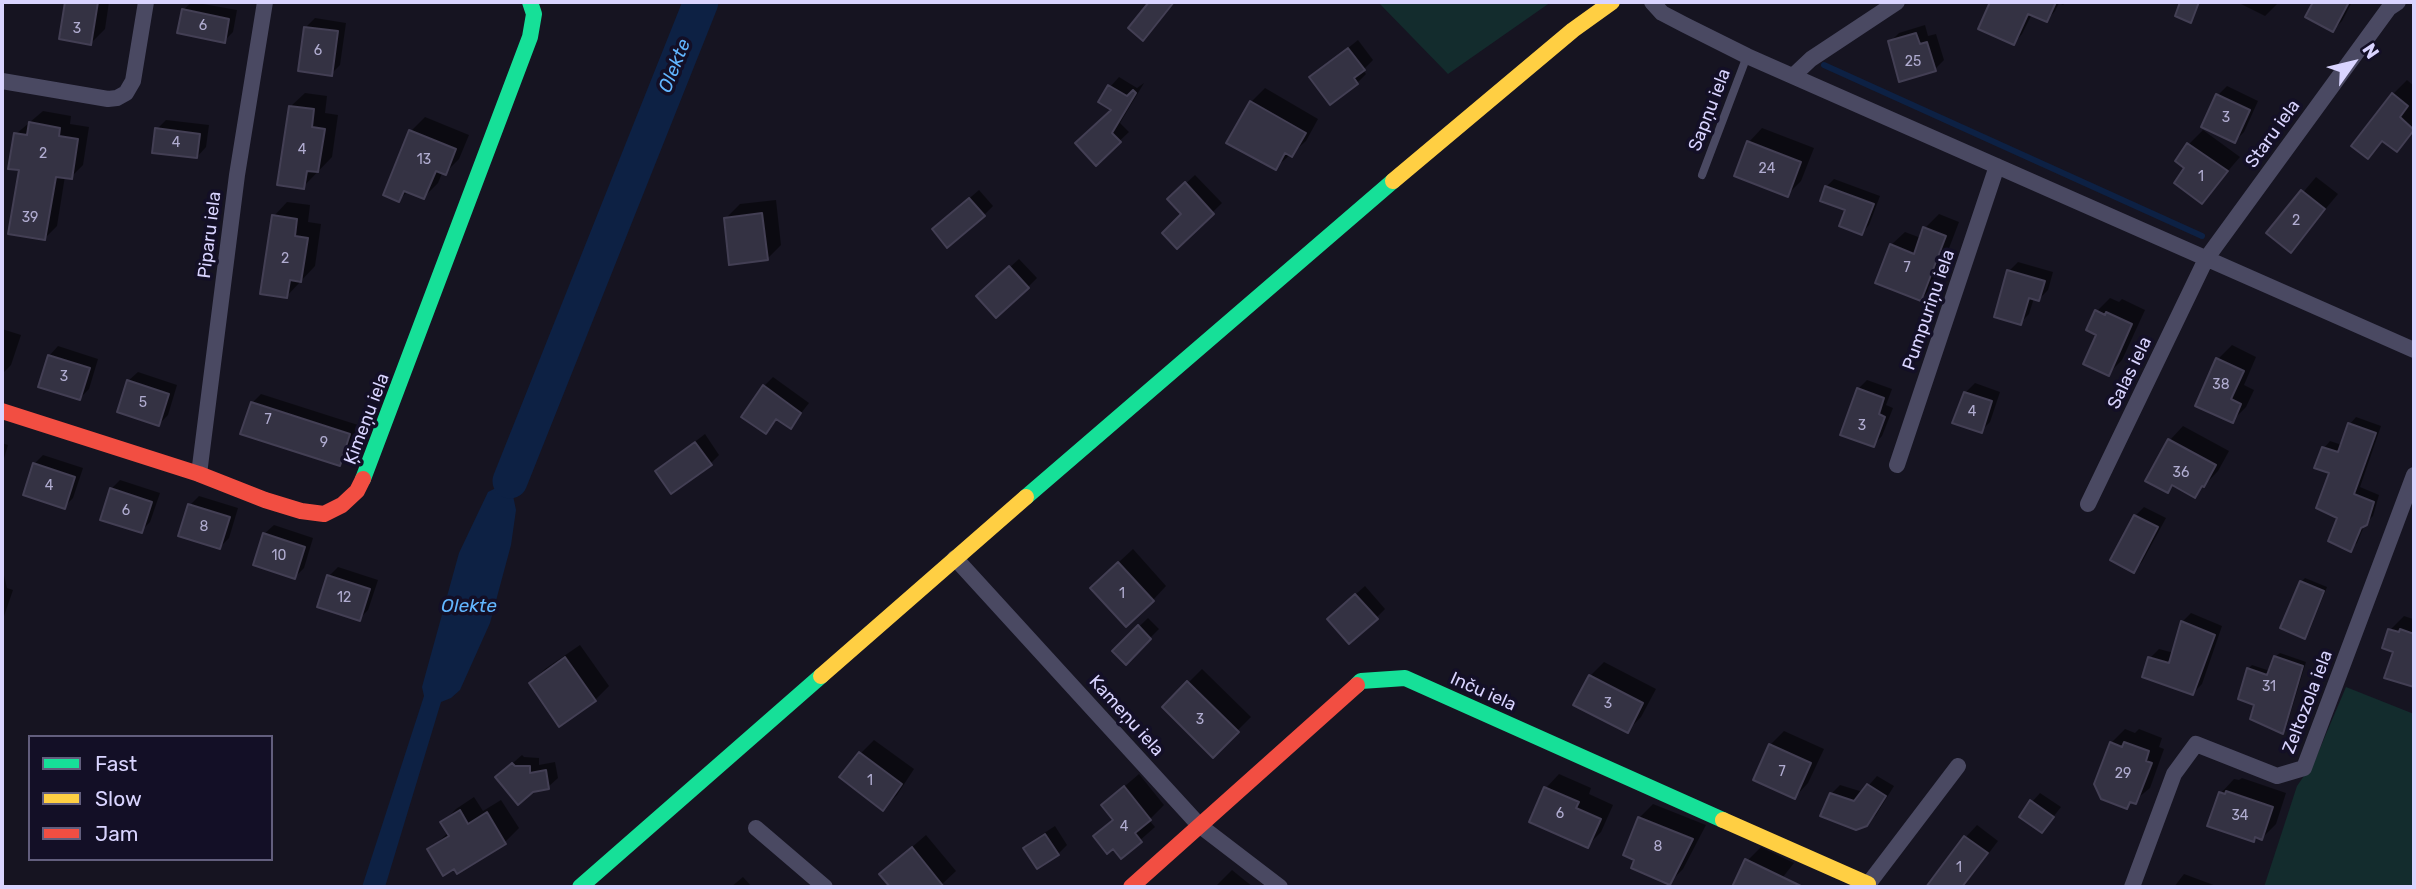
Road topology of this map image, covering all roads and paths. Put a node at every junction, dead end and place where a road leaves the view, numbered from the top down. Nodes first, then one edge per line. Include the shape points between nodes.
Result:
1 (146, 2) edge
2 (265, 2) edge
3 (530, 2) edge
4 (1612, 2) edge
5 (1652, 2) edge
6 (1897, 2) edge
7 (2399, 2) edge
8 (1747, 56) junction
9 (1793, 76) junction
10 (2, 80) edge
11 (1997, 166) junction
12 (1702, 175) dead end
13 (2206, 259) junction
14 (2414, 350) edge
15 (2, 411) edge
16 (1897, 465) dead end
17 (199, 474) junction
18 (2414, 475) edge
19 (2088, 504) dead end
20 (955, 558) junction
21 (1958, 766) dead end
22 (1199, 825) junction
23 (756, 828) dead end
24 (1867, 886) edge
25 (580, 887) edge
26 (825, 887) edge
27 (1131, 887) edge
28 (1280, 887) edge
29 (2132, 887) edge

1 - 10 street via 133,81 117,98
2 - 17 street, Piparu iela via 237,175
3 - 17 street, Ķimeņu iela via 534,14 530,37 357,491 324,514 265,500
4 - 20 street via 1475,111
5 - 8 street via 1662,13
6 - 9 street
7 - 13 street, Staru iela via 2389,8
8 - 9 street
8 - 12 lane, Sapņu iela
9 - 11 street
11 - 13 street
11 - 16 street, Pumpuriņu iela
13 - 14 street
13 - 19 street, Salas iela
15 - 17 street, Ķimeņu iela
18 - 29 street, Zeltozola iela via 2304,768 2277,776 2196,744 2174,774
20 - 22 street, Kameņu iela
20 - 25 street
21 - 24 street
22 - 24 street, Inču iela via 1361,681 1405,678
22 - 27 street, Inču iela
22 - 28 street, Kameņu iela
23 - 26 street

